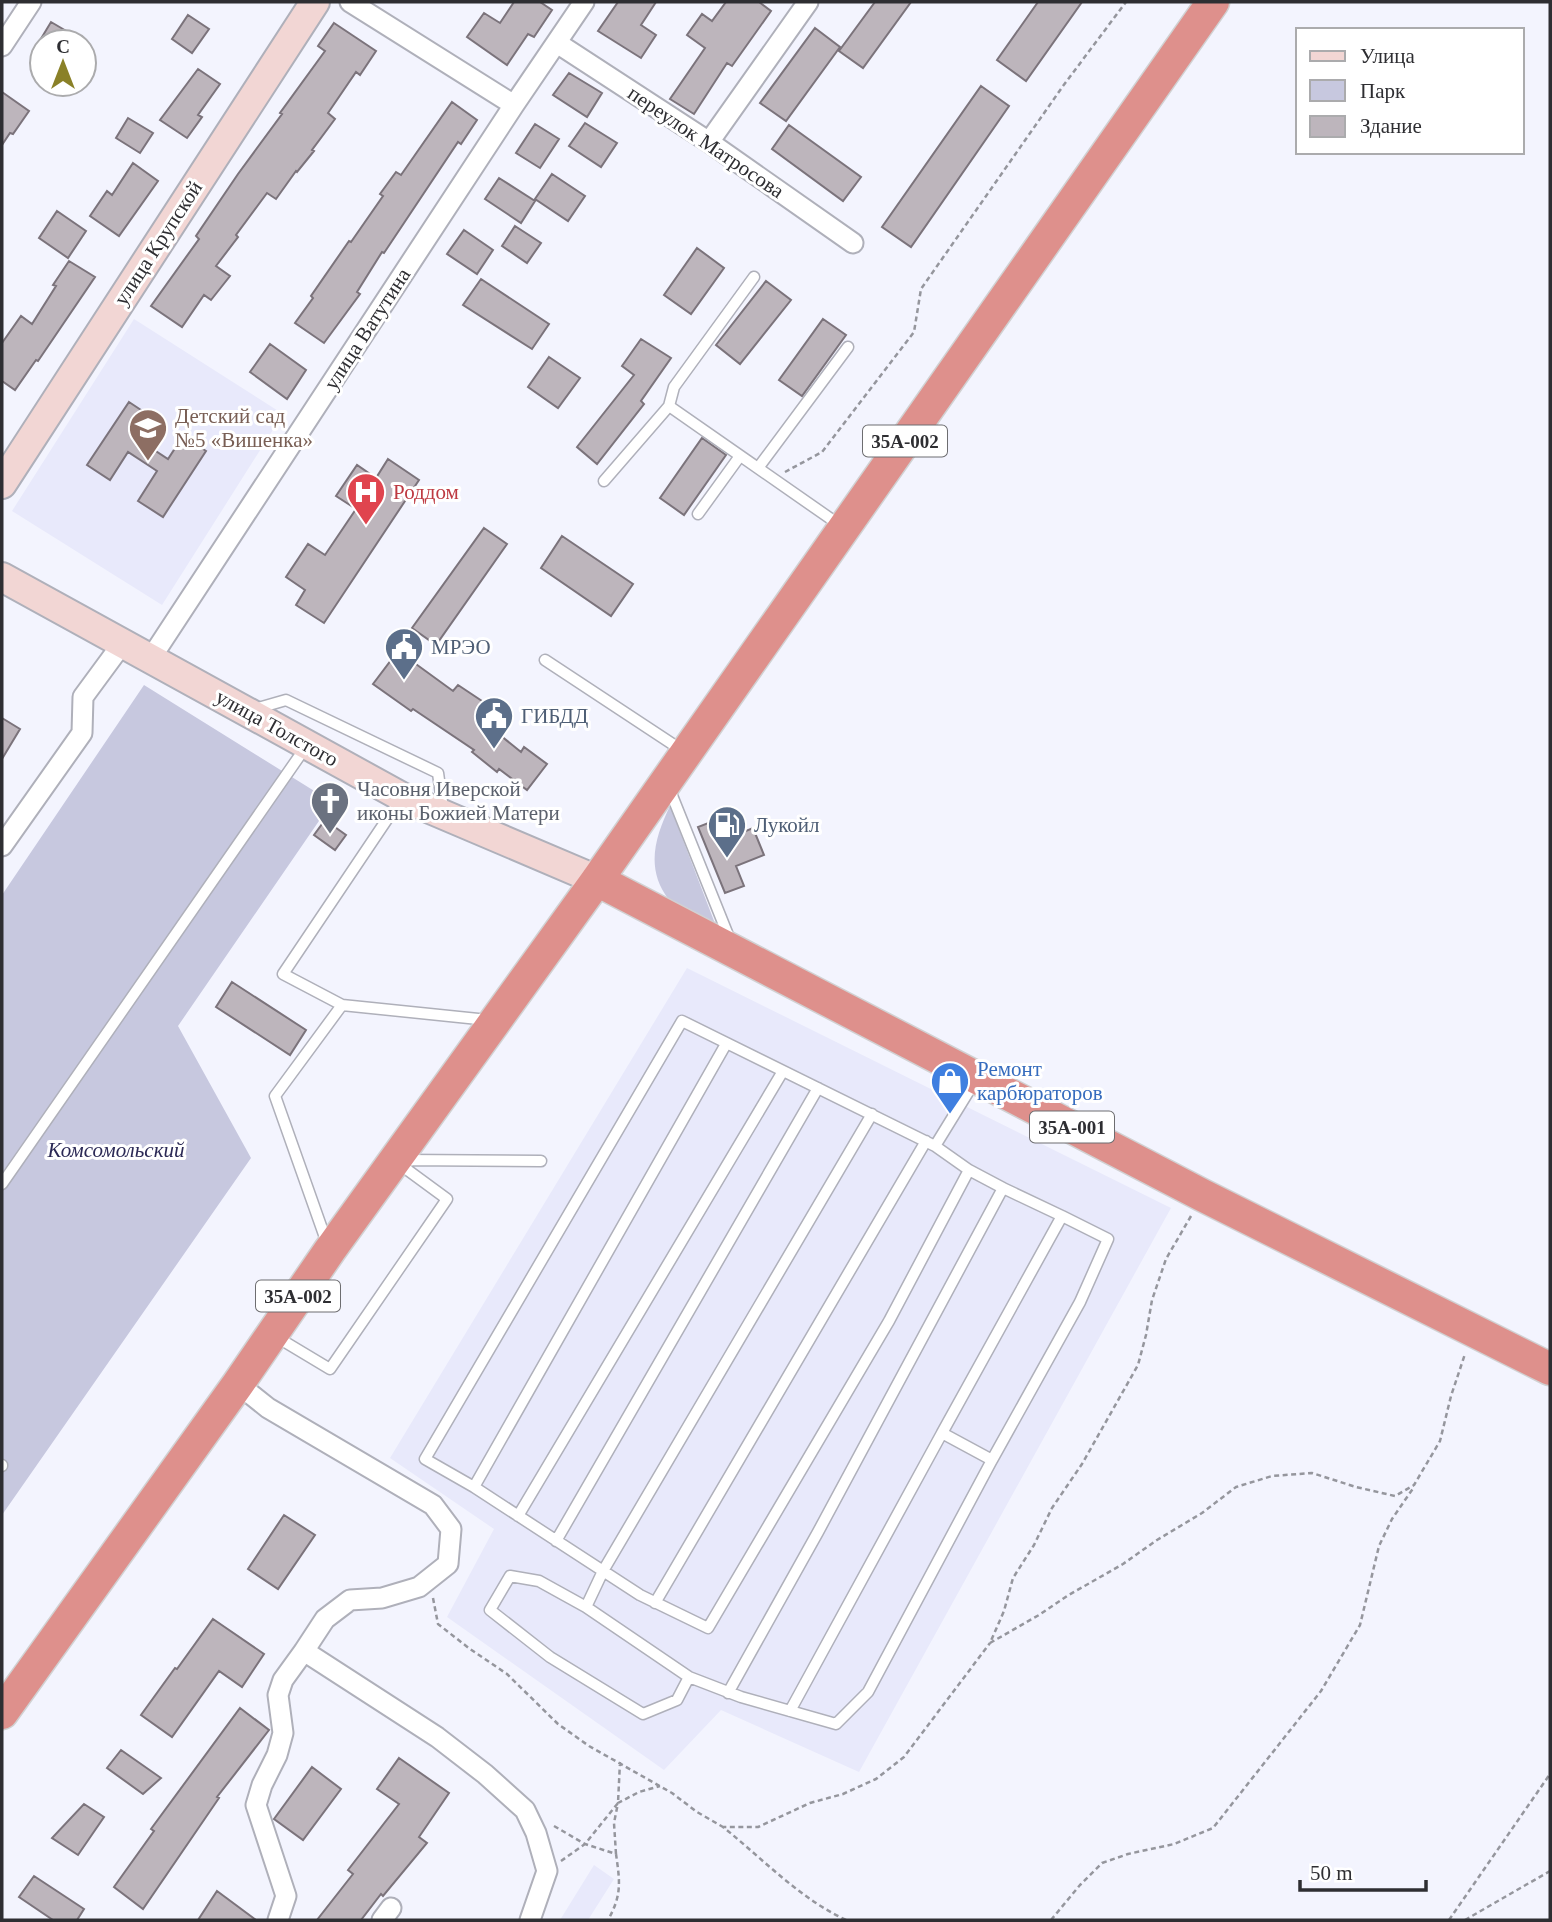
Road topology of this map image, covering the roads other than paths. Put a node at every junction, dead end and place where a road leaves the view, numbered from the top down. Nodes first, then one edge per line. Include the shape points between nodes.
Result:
1 (31, 2) edge
2 (315, 2) edge
3 (350, 2) edge
4 (584, 2) edge
5 (808, 2) edge
6 (1213, 2) edge
7 (557, 43) junction
8 (2, 46) edge
9 (514, 105) junction
10 (709, 142) junction
11 (853, 243) dead end
12 (754, 277) dead end
13 (848, 346) dead end
14 (669, 406) junction
15 (740, 456) junction
16 (758, 468) junction
17 (604, 481) dead end
18 (2, 484) edge
19 (698, 514) dead end
20 (844, 528) junction
21 (2, 577) edge
22 (122, 644) junction
23 (150, 658) junction
24 (545, 660) dead end
25 (248, 712) junction
26 (307, 745) junction
27 (686, 754) junction
28 (667, 782) junction
29 (402, 797) junction
30 (443, 814) junction
31 (2, 846) edge
32 (597, 880) junction
33 (734, 950) junction
34 (342, 1005) junction
35 (496, 1021) junction
36 (726, 1044) junction
37 (783, 1071) junction
38 (977, 1077) junction
39 (818, 1088) junction
40 (872, 1114) junction
41 (930, 1144) junction
42 (395, 1160) junction
43 (541, 1161) dead end
44 (969, 1170) junction
45 (2, 1184) edge
46 (1003, 1188) junction
47 (1062, 1216) junction
48 (330, 1250) junction
49 (272, 1334) junction
50 (1550, 1369) edge
51 (238, 1384) junction
52 (942, 1433) junction
53 (992, 1460) junction
54 (474, 1487) junction
55 (518, 1516) junction
56 (556, 1541) junction
57 (603, 1571) junction
58 (655, 1603) junction
59 (586, 1607) junction
60 (304, 1651) junction
61 (689, 1677) junction
62 (728, 1693) junction
63 (790, 1711) junction
64 (2, 1713) edge
65 (278, 1920) edge
66 (530, 1920) edge

1 - 8 street
2 - 18 main road, улица Крупской
3 - 9 street
4 - 7 street, улица Ватутина
5 - 10 street
6 - 20 highway, 35А-002
7 - 9 street, улица Ватутина
7 - 10 street, переулок Матросова
9 - 23 street, улица Ватутина
10 - 11 street, переулок Матросова
12 - 14 lane via 674,387
13 - 16 lane
14 - 15 lane
14 - 17 lane
15 - 16 lane
15 - 19 lane
16 - 20 lane
20 - 27 highway, 35А-002
21 - 22 main road, улица Толстого
22 - 23 main road, улица Толстого
22 - 31 street via 83,697 82,733
23 - 25 main road, улица Толстого
24 - 27 lane
25 - 26 main road, улица Толстого
25 - 30 lane via 286,700 438,774
26 - 29 main road, улица Толстого
26 - 45 lane
27 - 28 highway, 35А-002
28 - 32 highway, 35А-002
28 - 33 lane
29 - 30 main road, улица Толстого
29 - 34 lane via 283,974
30 - 32 main road, улица Толстого
32 - 33 highway, 35А-001
32 - 35 highway, 35А-002
33 - 38 highway, 35А-001
34 - 35 lane
34 - 48 lane via 275,1096
35 - 42 highway, 35А-002
36 - 37 lane
36 - 54 lane
36 - 54 lane via 682,1021 425,1459
37 - 39 lane
37 - 55 lane
38 - 41 lane
38 - 50 highway, 35А-001
39 - 40 lane
39 - 56 lane
40 - 41 lane
40 - 57 lane
41 - 44 lane
41 - 58 lane
42 - 43 lane
42 - 48 highway, 35А-002
42 - 49 lane via 447,1199 330,1369
44 - 46 lane
44 - 58 lane via 889,1321 708,1628
46 - 47 lane
46 - 62 lane
47 - 52 lane
47 - 53 lane via 1108,1239 1080,1302
48 - 49 highway, 35А-002
49 - 51 highway, 35А-002
51 - 60 street via 268,1408 433,1505 451,1529 448,1564 419,1587 382,1598 350,1600 325,1619
51 - 64 highway, 35А-002
52 - 53 lane
52 - 63 lane
53 - 63 lane via 868,1692 836,1724
54 - 55 lane
55 - 56 lane
56 - 57 lane
57 - 58 lane
57 - 59 lane
59 - 61 lane
59 - 61 lane via 539,1581 510,1576 490,1610 551,1657 643,1714 677,1700
60 - 65 street via 278,1695 283,1734 256,1805 286,1896
60 - 66 street via 437,1737 525,1810 547,1871
61 - 62 lane
62 - 63 lane

